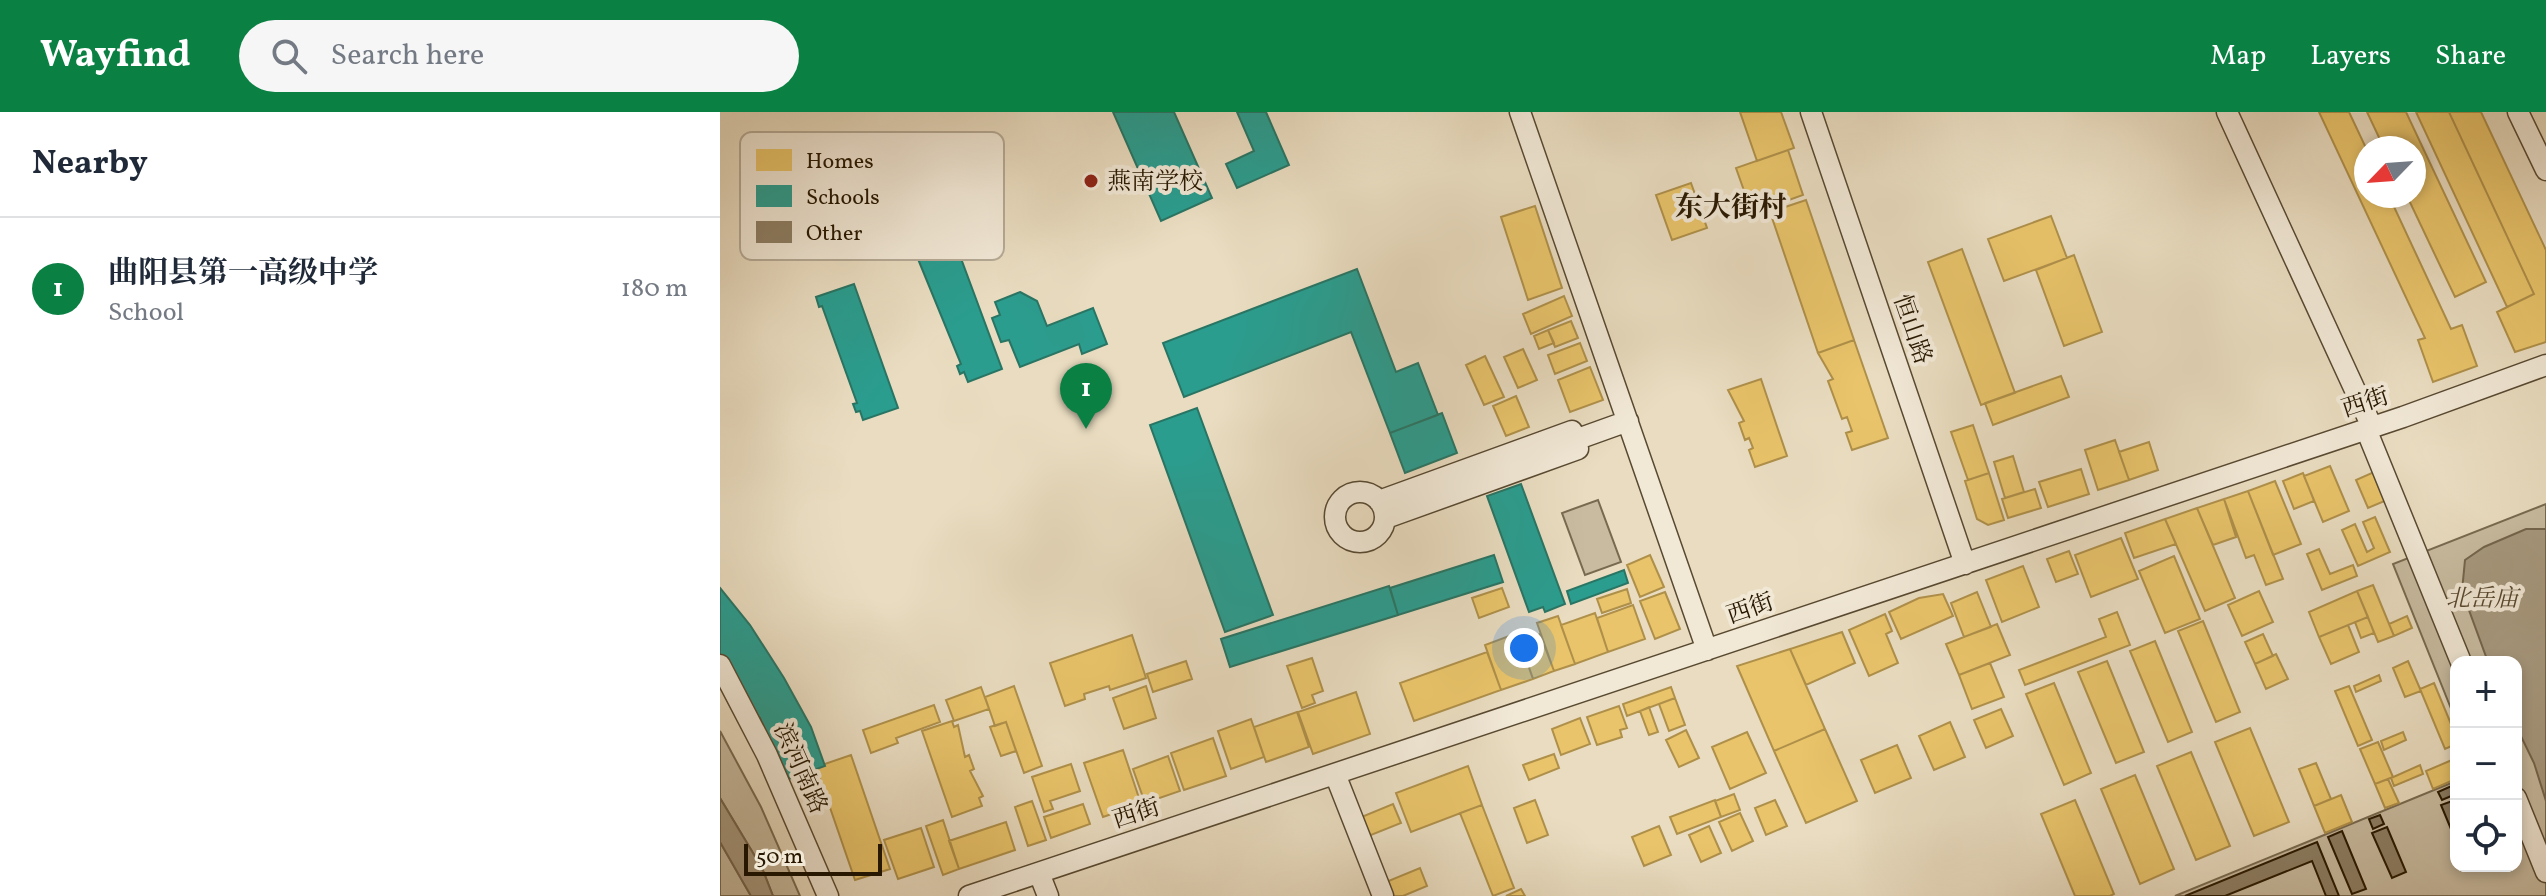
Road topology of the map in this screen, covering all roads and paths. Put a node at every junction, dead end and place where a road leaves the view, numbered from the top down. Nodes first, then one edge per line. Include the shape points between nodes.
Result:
1 (1520, 112) edge
2 (1811, 112) edge
3 (2227, 112) edge
4 (2518, 112) edge
5 (2546, 170) edge
6 (2546, 365) edge
7 (1628, 421) junction
8 (2369, 428) junction
9 (1382, 510) dead end
10 (1965, 564) junction
11 (1707, 650) junction
12 (2459, 656) edge
13 (720, 665) edge
14 (1335, 774) junction
15 (2517, 800) edge
16 (2546, 872) edge
17 (1039, 873) junction
18 (828, 896) edge
19 (969, 896) edge
20 (1048, 896) edge
21 (1383, 896) edge

1 - 7 street
2 - 10 street, 恒山路
3 - 8 street
4 - 5 street
6 - 8 street, 西街
7 - 9 street via 1575,440 1578,449
7 - 11 street
8 - 10 street, 西街
8 - 12 street
10 - 11 street, 西街
11 - 14 street, 西街
13 - 18 street, 滨河南路 via 762,743
14 - 17 street, 西街
14 - 21 street
15 - 16 street
17 - 19 street, 西街
17 - 20 street

